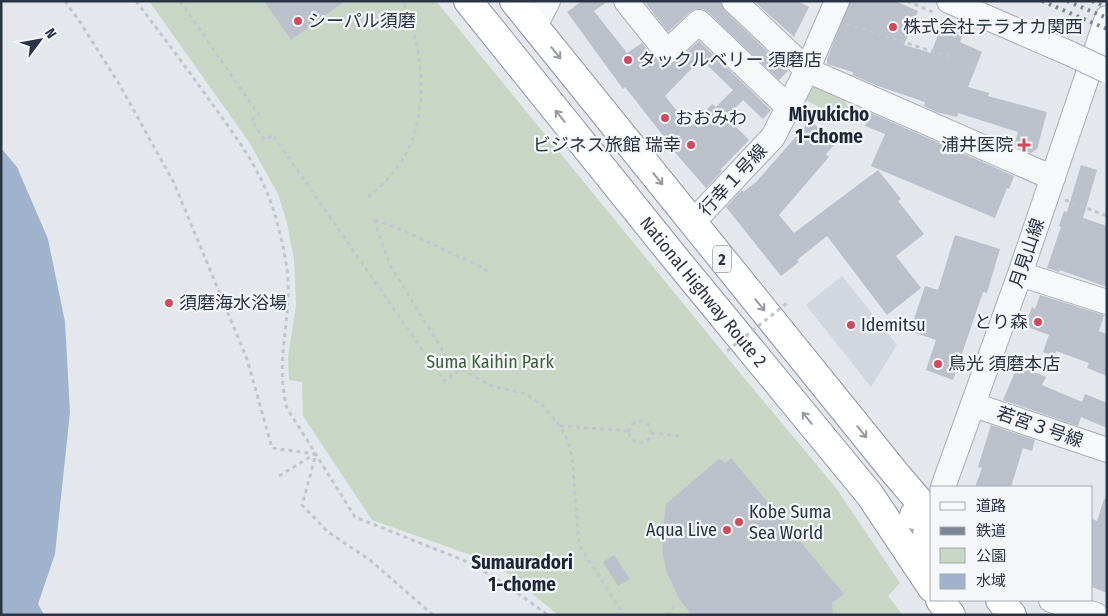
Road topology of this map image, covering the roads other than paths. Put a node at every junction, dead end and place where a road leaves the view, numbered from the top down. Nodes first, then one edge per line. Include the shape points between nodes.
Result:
1 (468, 1) edge
2 (514, 1) edge
3 (548, 1) edge
4 (626, 1) edge
5 (734, 1) edge
6 (949, 1) edge
7 (834, 10) edge
8 (1107, 18) edge
9 (535, 26) junction
10 (807, 70) junction
11 (1107, 71) edge
12 (788, 107) junction
13 (1057, 188) junction
14 (693, 222) junction
15 (1020, 274) junction
16 (1107, 302) edge
17 (974, 404) junction
18 (1107, 450) edge
19 (943, 486) edge
20 (880, 511) junction
21 (930, 513) edge
22 (930, 515) edge
23 (930, 522) edge
24 (930, 556) edge
25 (930, 585) edge
26 (941, 601) edge
27 (957, 601) edge
28 (1054, 601) edge
29 (951, 615) edge
30 (967, 615) edge
31 (1096, 615) edge

20 -> 1 highway, National Highway Route 2 / 2 via 865,488
2 - 9 highway, National Highway Route 2 / 2
3 - 9 street
4 - 12 street via 668,52 699,22
5 - 10 street
6 - 11 street, bridge
7 - 10 street, 行幸１号線
8 - 13 street, 月見山線
9 -> 14 highway, National Highway Route 2 / 2
10 - 12 street, 行幸１号線
10 - 13 street
12 - 14 street, 行幸１号線 via 773,137
13 - 15 street, 月見山線
14 -> 21 highway, National Highway Route 2 / 2
15 - 16 street
15 - 17 street, 月見山線
17 - 18 street, 若宮３号線
17 - 19 street, 月見山線
20 - 22 highway
20 - 25 highway, National Highway Route 2 / 2
23 - 24 highway via 926,535
26 - 29 highway
27 - 30 highway
28 - 31 street

